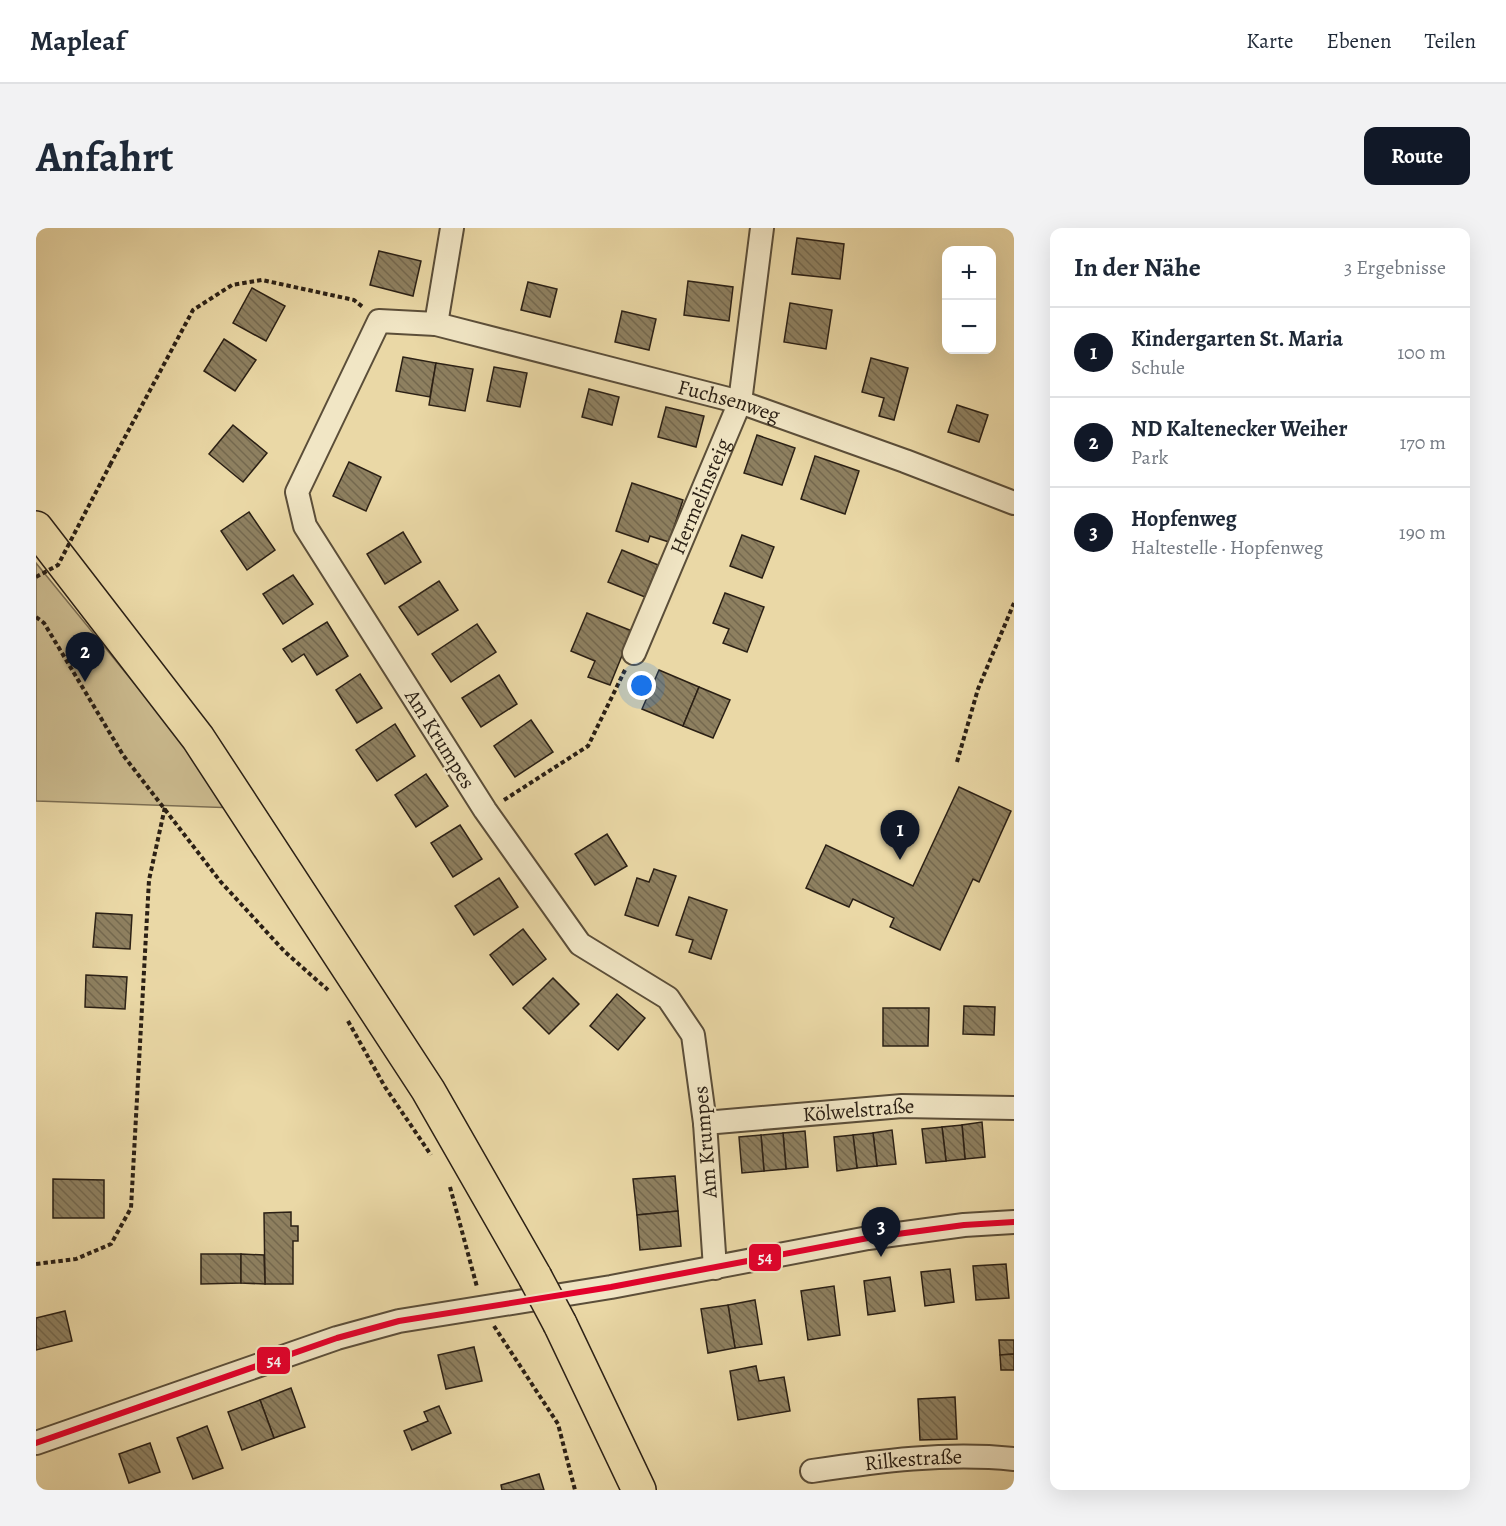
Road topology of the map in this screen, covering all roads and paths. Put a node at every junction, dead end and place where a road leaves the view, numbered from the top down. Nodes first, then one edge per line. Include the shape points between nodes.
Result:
1 (452, 228) edge
2 (762, 228) edge
3 (379, 321) junction
4 (436, 324) junction
5 (740, 402) junction
6 (1014, 503) edge
7 (36, 528) edge
8 (36, 577) edge
9 (1014, 603) edge
10 (36, 617) edge
11 (633, 653) joint
12 (957, 762) dead end
13 (165, 807) junction
14 (485, 810) junction
15 (333, 994) dead end
16 (345, 1015) dead end
17 (1014, 1108) edge
18 (705, 1123) junction
19 (435, 1160) dead end
20 (448, 1178) dead end
21 (1014, 1222) edge
22 (36, 1264) edge
23 (715, 1268) junction
24 (482, 1308) junction
25 (36, 1443) edge
26 (1014, 1459) edge
27 (812, 1471) dead end
28 (575, 1490) edge
29 (639, 1490) edge

1 - 4 street
2 - 5 street, Hermelinsteig
3 - 4 street
3 - 8 path, bridge via 354,300 262,280 232,285 193,310 58,565
3 - 14 street, Am Krumpes via 297,492 305,526
4 - 5 street, Fuchsenweg
5 - 6 street, Fuchsenweg
5 - 11 street, Hermelinsteig
7 - 29 main road, bridge via 198,738 428,1090 560,1324
9 - 12 path via 978,689
10 - 13 path via 44,623 123,755
11 - 14 path via 588,746
13 - 15 path via 220,881 285,952
13 - 22 path via 149,880 131,1208 111,1244 76,1258
14 - 18 street, Am Krumpes via 580,944 668,998 693,1035
16 - 19 path via 385,1088
17 - 18 street, Kölwelstraße via 902,1106
18 - 23 street, Am Krumpes
20 - 24 path
21 - 23 street via 868,1238
23 - 24 street
24 - 25 street via 399,1321 338,1338
24 - 28 path via 558,1424
26 - 27 street, Rilkestraße via 980,1455 896,1459

